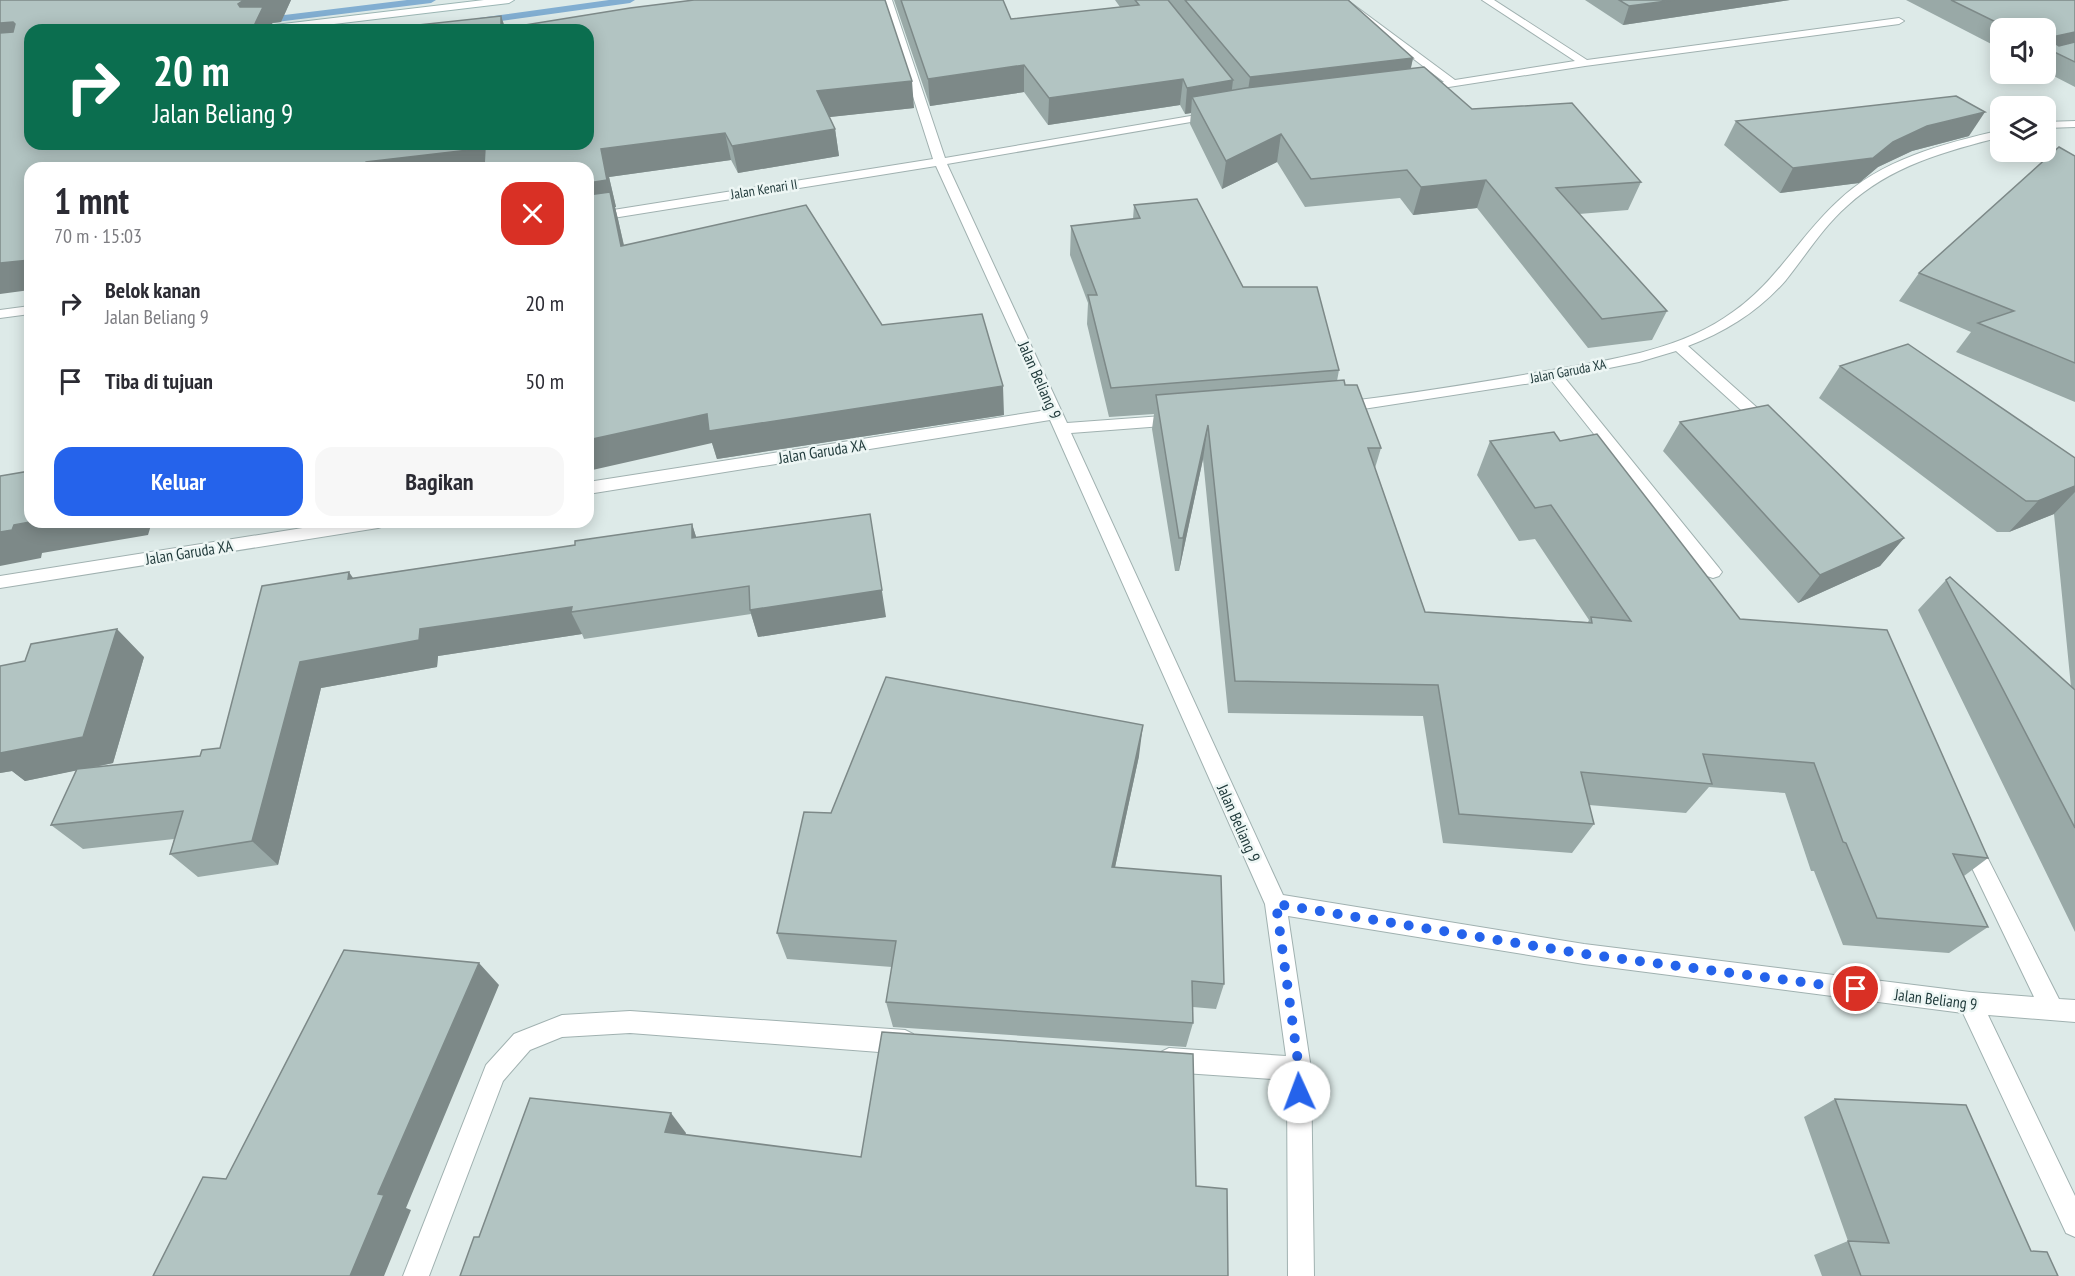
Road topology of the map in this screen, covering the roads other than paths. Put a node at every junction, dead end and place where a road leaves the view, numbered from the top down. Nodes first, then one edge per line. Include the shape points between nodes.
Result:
1 (508, 0) edge
2 (888, 0) edge
3 (1341, 0) edge
4 (1487, 0) edge
5 (1899, 21) dead end
6 (308, 24) edge
7 (1585, 63) junction
8 (1454, 84) junction
9 (1407, 90) edge
10 (1231, 112) edge
11 (2075, 124) edge
12 (2056, 125) edge
13 (1990, 136) edge
14 (940, 162) junction
15 (594, 217) edge
16 (24, 311) edge
17 (0, 315) edge
18 (1679, 346) junction
19 (1554, 374) junction
20 (1330, 408) edge
21 (1189, 419) edge
22 (1059, 422) junction
23 (1776, 433) edge
24 (594, 488) edge
25 (340, 528) edge
26 (1713, 572) dead end
27 (0, 582) edge
28 (1962, 827) edge
29 (1276, 904) junction
30 (1970, 1003) junction
31 (2052, 1009) junction
32 (2075, 1011) edge
33 (929, 1043) edge
34 (1144, 1058) edge
35 (1299, 1069) junction
36 (2075, 1224) edge
37 (416, 1276) edge
38 (1301, 1276) edge

1 - 6 street
2 - 14 street, Jalan Beliang 9
3 - 8 street
4 - 7 street
5 - 7 street
7 - 8 street
8 - 9 street
10 - 14 street, Jalan Kenari II
11 - 12 street
13 - 18 street, Jalan Garuda XA via 1917,156 1883,172 1824,222 1752,306
14 - 15 street, Jalan Kenari II
14 - 22 street, Jalan Beliang 9
16 - 17 street
18 - 19 street, Jalan Garuda XA
18 - 23 street
19 - 20 street, Jalan Garuda XA via 1401,401
19 - 26 street
21 - 22 street, Jalan Garuda XA
22 - 24 street, Jalan Garuda XA
22 - 29 street, Jalan Beliang 9
25 - 27 street, Jalan Garuda XA
28 - 31 street
29 - 30 street, Jalan Beliang 9 via 1584,954
29 - 35 street
30 - 31 street, Jalan Beliang 9
30 - 36 street
31 - 32 street, Jalan Beliang 9
33 - 37 street via 630,1022 562,1026 522,1042 494,1073
34 - 35 street
35 - 38 street

